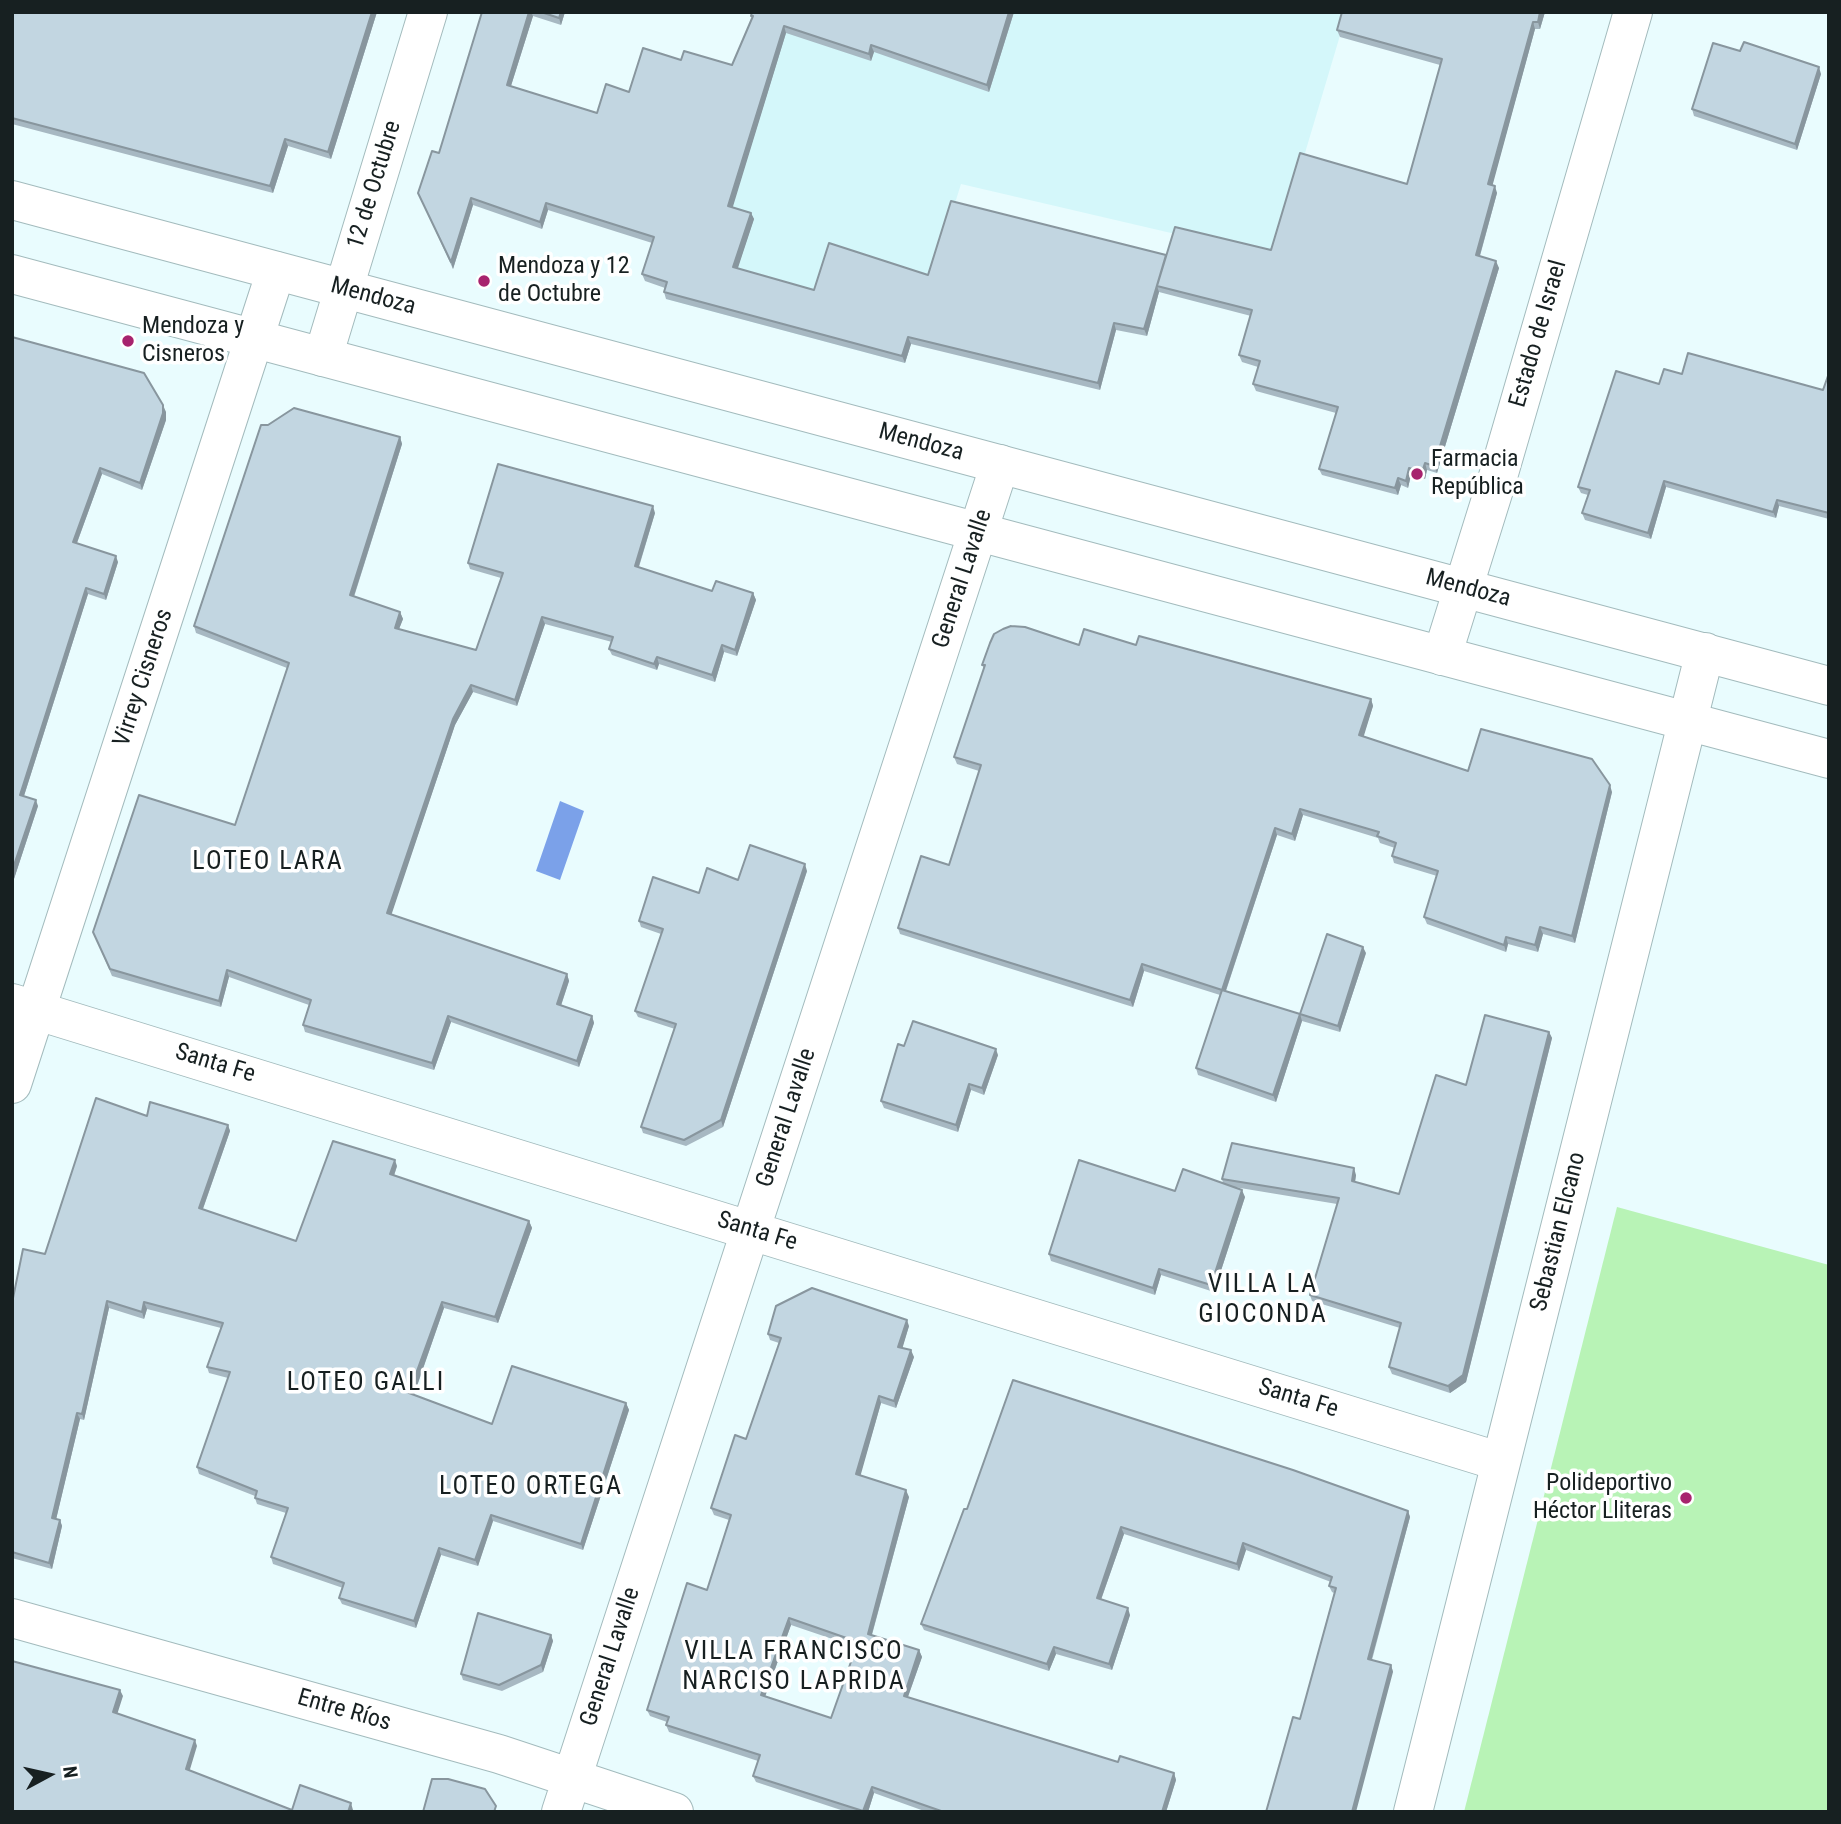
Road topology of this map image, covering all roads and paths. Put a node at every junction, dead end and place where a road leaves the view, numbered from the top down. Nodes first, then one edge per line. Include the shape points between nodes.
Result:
1 (428, 12) edge
2 (1633, 12) edge
3 (12, 200) edge
4 (276, 271) junction
5 (12, 274) edge
6 (344, 289) junction
7 (254, 339) junction
8 (323, 357) junction
9 (1000, 464) junction
10 (978, 532) junction
11 (1464, 587) junction
12 (1705, 652) junction
13 (1442, 656) junction
14 (1829, 686) edge
15 (1687, 721) junction
16 (1829, 759) edge
17 (24, 1006) edge
18 (12, 1084) edge
19 (751, 1230) junction
20 (1501, 1462) junction
21 (12, 1618) edge
22 (566, 1795) edge
23 (674, 1812) edge
24 (1413, 1812) edge

1 - 6 street, 12 de Octubre
2 - 11 street, Estado de Israel
3 - 4 street, Mendoza
4 - 6 street, Mendoza
4 - 7 street, Virrey Cisneros
5 - 7 street
6 - 8 street, 12 de Octubre
6 - 9 street, Mendoza
7 - 8 street
7 - 17 street, Virrey Cisneros
8 - 10 street
9 - 10 street, General Lavalle
9 - 11 street, Mendoza
10 - 13 street
10 - 19 street, General Lavalle
11 - 12 street, Mendoza
11 - 13 street, Estado de Israel
12 - 14 street, Mendoza
12 - 15 street, Sebastian Elcano
13 - 15 street
15 - 16 street
15 - 20 street, Sebastian Elcano
17 - 18 street, Virrey Cisneros
17 - 19 street, Santa Fe
19 - 20 street, Santa Fe
19 - 22 street, General Lavalle
20 - 24 street, Sebastian Elcano
21 - 22 street, Entre Ríos via 499,1754
22 - 23 street, Entre Ríos

